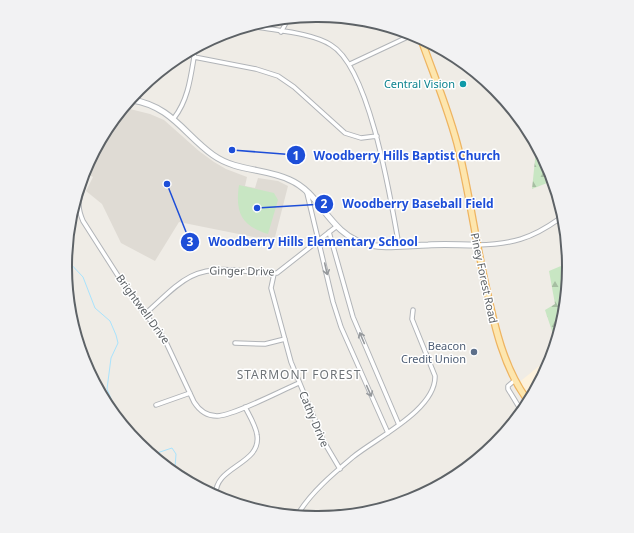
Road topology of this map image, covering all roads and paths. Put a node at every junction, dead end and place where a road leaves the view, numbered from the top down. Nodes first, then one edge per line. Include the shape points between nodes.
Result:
1 (285, 24) edge
2 (262, 28) edge
3 (281, 32) junction
4 (404, 38) edge
5 (424, 46) edge
6 (194, 57) joint
7 (350, 64) junction
8 (137, 101) edge
9 (174, 118) junction
10 (377, 136) junction
11 (306, 190) junction
12 (79, 210) edge
13 (557, 220) edge
14 (337, 226) junction
15 (329, 232) junction
16 (319, 241) junction
17 (476, 245) junction
18 (399, 246) junction
19 (274, 274) junction
20 (413, 310) dead end
21 (145, 314) junction
22 (284, 339) junction
23 (235, 343) dead end
24 (515, 380) junction
25 (299, 383) junction
26 (190, 392) junction
27 (524, 396) edge
28 (518, 404) edge
29 (156, 405) dead end
30 (245, 407) junction
31 (399, 425) junction
32 (388, 433) junction
33 (340, 469) junction
34 (216, 489) edge
35 (301, 510) edge

1 - 3 street
2 - 3 street
3 - 7 street via 324,41 337,49
4 - 7 street
5 - 17 main road, Piney Forest Road via 459,152
6 - 9 street via 187,94
6 - 10 street via 271,73 294,87 345,133 361,138
7 - 10 street
8 - 9 street via 158,108
9 - 11 street via 208,151 224,161 248,170 280,176 296,182
10 - 18 street
11 - 14 street
11 - 16 street
12 - 21 street, Brightwell Drive via 83,221
13 - 17 street via 523,239
14 - 15 street, Ginger Drive
14 - 18 street via 350,237 367,245
15 - 16 street, Ginger Drive
31 -> 15 street via 353,317
16 - 19 street, Ginger Drive via 281,272
16 -> 32 street via 341,327
17 - 18 street
17 - 24 main road, Piney Forest Road via 498,338
19 - 21 street, Ginger Drive via 217,269 202,271 184,280
19 - 22 street, Cathy Drive via 271,288
20 - 31 street via 412,319 434,371 435,381 431,393
21 - 26 street, Brightwell Drive via 164,338
22 - 23 street via 265,344
22 - 25 street, Cathy Drive
24 - 27 main road, Piney Forest Road
24 - 28 street via 508,389
25 - 30 street, Brightwell Drive
25 - 33 street, Cathy Drive via 324,442
26 - 29 street
26 - 30 street, Brightwell Drive via 199,409 212,416 227,414
30 - 34 street via 257,432 257,444 248,457 220,478
31 - 32 street
32 - 33 street
33 - 35 street

